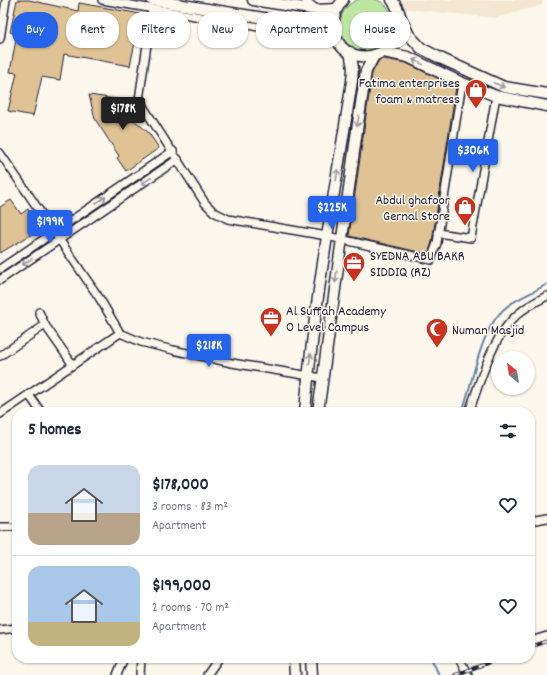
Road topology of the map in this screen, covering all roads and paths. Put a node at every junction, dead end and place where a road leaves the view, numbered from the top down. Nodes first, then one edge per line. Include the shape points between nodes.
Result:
1 (6, 0) edge
2 (102, 0) edge
3 (253, 0) edge
4 (305, 0) edge
5 (342, 0) edge
6 (392, 0) edge
7 (179, 2) edge
8 (152, 5) edge
9 (336, 9) junction
10 (317, 10) junction
11 (335, 12) edge
12 (398, 12) edge
13 (256, 16) edge
14 (256, 26) edge
15 (410, 36) edge
16 (0, 39) edge
17 (342, 45) edge
18 (389, 48) edge
19 (350, 52) junction
20 (384, 52) junction
21 (374, 56) junction
22 (462, 83) junction
23 (547, 94) edge
24 (496, 96) junction
25 (547, 106) edge
26 (173, 151) junction
27 (0, 153) edge
28 (178, 159) junction
29 (54, 232) junction
30 (438, 233) junction
31 (327, 236) junction
32 (341, 239) junction
33 (60, 241) junction
34 (0, 270) edge
35 (0, 280) edge
36 (547, 296) edge
37 (39, 312) dead end
38 (45, 325) junction
39 (120, 333) junction
40 (0, 356) edge
41 (73, 365) junction
42 (308, 375) junction
43 (322, 378) junction
44 (29, 395) junction
45 (37, 407) edge
46 (305, 407) edge
47 (319, 407) edge
48 (471, 407) edge
49 (1, 412) edge
50 (547, 518) edge
51 (535, 520) edge
52 (0, 527) edge
53 (12, 527) edge
54 (12, 629) edge
55 (0, 630) edge
56 (547, 636) edge
57 (535, 640) edge
58 (122, 663) edge
59 (141, 663) edge
60 (215, 663) edge
61 (294, 663) edge
62 (311, 663) edge
63 (462, 663) edge
64 (117, 675) edge
65 (140, 675) edge
66 (207, 675) edge
67 (294, 675) edge
68 (312, 675) edge
69 (468, 675) edge

1 - 16 street
2 - 8 street
3 - 10 main road
4 - 10 street
5 - 9 main road
6 - 12 main road
7 - 8 main road
7 - 13 main road
8 - 14 street
8 - 26 street via 139,100
9 - 10 main road
9 - 11 main road
15 -> 23 main road via 421,48 504,87
17 - 19 main road
18 - 20 main road
19 - 21 main road via 363,57
31 -> 19 main road via 352,81
20 - 21 main road
22 -> 20 main road via 408,57
21 -> 32 main road via 366,71
22 - 24 main road
22 - 30 street
24 - 25 main road
24 - 30 street via 472,238
26 - 28 street
29 -> 26 street
27 - 29 street
28 - 31 street via 206,203 221,216 246,223
28 -> 33 street
29 - 33 street
29 - 34 street
30 - 32 street via 431,260
31 - 32 street
42 -> 31 main road
32 -> 43 main road
33 -> 35 street
33 - 39 street
36 - 48 street via 523,310 508,325 492,351
37 - 38 street
38 - 40 street
38 - 41 street
39 - 41 street
39 - 42 street via 141,342 173,350 232,363
41 - 44 street
42 - 43 street
42 - 46 main road
43 - 47 main road
44 - 45 street
44 - 49 street
50 - 51 street
52 - 53 street
54 - 55 street
56 - 57 street
58 - 64 street
59 - 65 street
60 - 66 street
61 - 67 main road
62 - 68 main road
63 - 69 street

